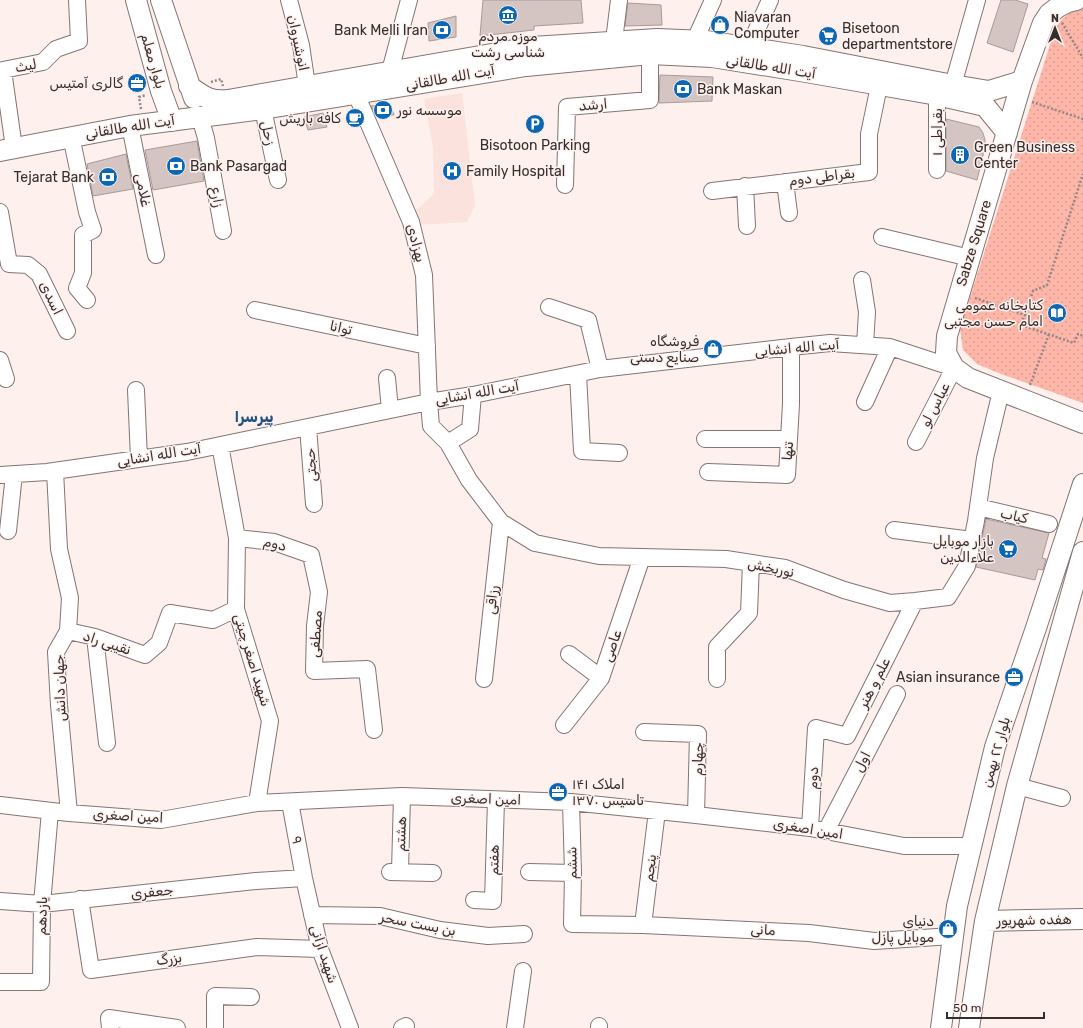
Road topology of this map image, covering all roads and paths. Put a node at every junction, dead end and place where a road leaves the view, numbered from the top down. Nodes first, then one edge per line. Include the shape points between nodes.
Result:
1 (78, 0) edge
2 (136, 0) edge
3 (161, 0) edge
4 (288, 0) edge
5 (409, 0) edge
6 (619, 0) edge
7 (713, 0) edge
8 (770, 0) edge
9 (977, 0) edge
10 (1067, 3) edge
11 (695, 40) junction
12 (614, 41) junction
13 (749, 47) junction
14 (650, 54) junction
15 (1083, 58) edge
16 (390, 71) junction
17 (189, 86) junction
18 (307, 86) junction
19 (879, 86) junction
20 (1000, 88) junction
21 (1020, 89) junction
22 (945, 90) junction
23 (356, 94) junction
24 (263, 109) junction
25 (990, 112) junction
26 (200, 117) junction
27 (1083, 119) edge
28 (172, 121) junction
29 (130, 126) junction
30 (1007, 133) junction
31 (72, 136) junction
32 (7, 149) edge
33 (937, 170) dead end
34 (1083, 174) edge
35 (278, 180) dead end
36 (785, 182) junction
37 (565, 185) dead end
38 (745, 186) junction
39 (712, 191) dead end
40 (0, 212) edge
41 (789, 213) dead end
42 (747, 226) dead end
43 (223, 231) dead end
44 (882, 237) dead end
45 (156, 255) dead end
46 (970, 258) junction
47 (4, 265) edge
48 (862, 280) dead end
49 (959, 292) junction
50 (87, 300) dead end
51 (549, 307) dead end
52 (255, 310) dead end
53 (1025, 315) junction
54 (67, 331) dead end
55 (1049, 334) junction
56 (1083, 335) edge
57 (866, 345) junction
58 (427, 346) junction
59 (791, 347) junction
60 (890, 347) junction
61 (0, 360) edge
62 (954, 368) junction
63 (600, 369) junction
64 (578, 374) junction
65 (387, 378) dead end
66 (6, 379) dead end
67 (136, 390) dead end
68 (1001, 391) junction
69 (473, 395) junction
70 (1024, 400) junction
71 (429, 402) junction
72 (865, 402) dead end
73 (390, 410) junction
74 (1083, 423) edge
75 (308, 427) junction
76 (705, 439) dead end
77 (789, 439) junction
78 (916, 442) dead end
79 (448, 443) junction
80 (220, 445) junction
81 (619, 453) dead end
82 (139, 459) junction
83 (55, 471) junction
84 (708, 472) dead end
85 (7, 474) edge
86 (1083, 484) edge
87 (314, 504) dead end
88 (978, 507) junction
89 (501, 522) junction
90 (1050, 524) dead end
91 (894, 530) dead end
92 (8, 531) dead end
93 (237, 538) junction
94 (972, 540) junction
95 (1083, 552) edge
96 (312, 555) joint
97 (642, 557) junction
98 (751, 563) junction
99 (915, 602) junction
100 (236, 610) junction
101 (68, 631) junction
102 (95, 637) junction
103 (569, 654) dead end
104 (1027, 656) junction
105 (1051, 664) junction
106 (601, 678) junction
107 (484, 679) dead end
108 (717, 679) dead end
109 (897, 694) dead end
110 (564, 725) dead end
111 (816, 728) joint
112 (374, 730) dead end
113 (644, 732) dead end
114 (107, 743) dead end
115 (1017, 786) junction
116 (402, 796) junction
117 (1062, 798) dead end
118 (496, 800) junction
119 (290, 802) junction
120 (571, 802) junction
121 (257, 803) junction
122 (0, 805) edge
123 (50, 811) junction
124 (657, 811) junction
125 (69, 813) junction
126 (696, 815) junction
127 (810, 828) junction
128 (826, 831) junction
129 (971, 846) junction
130 (529, 872) dead end
131 (433, 873) dead end
132 (573, 873) junction
133 (304, 878) junction
134 (80, 899) junction
135 (474, 900) dead end
136 (0, 901) edge
137 (42, 904) junction
138 (312, 914) junction
139 (1083, 919) edge
140 (985, 921) junction
141 (572, 924) joint
142 (643, 925) junction
143 (524, 934) dead end
144 (953, 936) junction
145 (320, 948) junction
146 (523, 971) dead end
147 (0, 982) edge
148 (251, 997) dead end
149 (109, 1023) edge
150 (971, 1025) edge
151 (177, 1028) edge
152 (216, 1028) edge
153 (350, 1028) edge
154 (515, 1028) edge
155 (941, 1028) edge

1 - 32 street, لیث via 79,41 56,50 44,62 3,70
2 - 28 main road, بلوار معلم via 161,92
3 - 17 main road, بلوار معلم
4 - 18 street, انوشیروان via 301,45
5 - 16 street
6 - 12 street
7 - 11 street
8 - 13 street
9 - 22 street, بقراطی ۱
10 - 15 path
10 - 21 main road, Sabze Square via 1043,23
11 - 12 main road, آیت الله طالقانی
11 - 13 main road, آیت الله طالقانی
12 - 16 main road, آیت الله طالقانی via 532,47
13 - 22 main road, آیت الله طالقانی via 803,56
14 - 19 main road, آیت الله طالقانی via 712,57
14 - 23 main road, آیت الله طالقانی via 526,66
14 - 37 street, ارشد via 650,100 567,108
16 - 18 main road, آیت الله طالقانی
17 - 18 main road, آیت الله طالقانی via 206,98 219,101
17 - 26 main road, بلوار معلم
19 - 22 main road, آیت الله طالقانی
19 - 36 street, بقراطی دوم via 870,134 869,172
20 - 21 main road, آیت الله طالقانی
20 - 22 main road, آیت الله طالقانی via 989,91
20 - 25 main road via 1007,95 1006,106
21 - 27 path
21 - 30 main road, Sabze Square
22 - 25 main road, آیت الله طالقانی via 985,106
22 - 33 street, بقراطی ۱
23 - 24 main road, آیت الله طالقانی
23 - 58 street, بهزادی via 411,222 424,275
24 - 26 main road, آیت الله طالقانی
24 - 35 street, زحل
25 - 30 main road, آیت الله طالقانی
26 - 28 main road, آیت الله طالقانی
26 - 43 street, زارع
28 - 29 main road, آیت الله طالقانی
29 - 31 main road, آیت الله طالقانی
29 - 45 street, غلامی
30 - 46 main road, Sabze Square
31 - 32 main road, آیت الله طالقانی
31 - 50 street via 93,230 83,235 83,273 77,288
34 - 53 path via 1046,285 1033,291
36 - 38 street, بقراطی دوم
36 - 41 street
38 - 39 street, بقراطی دوم
38 - 42 street
40 - 47 street, اسدی
44 - 46 street
46 - 49 main road, Sabze Square
47 - 54 street, اسدی via 28,265 39,274
48 - 57 street via 867,312
49 - 53 path
49 - 62 main road, Sabze Square via 947,336 946,353
51 - 63 street via 588,320
52 - 58 street, توانا
53 - 55 path via 1021,325
55 - 56 path via 1074,343 1078,334
55 - 70 path
57 - 59 street, آیت الله انشایی via 830,343
57 - 60 street, آیت الله انشایی
58 - 71 street, بهزادی
59 - 63 street, آیت الله انشایی
59 - 77 street, تنها
60 - 62 street, آیت الله انشایی
60 - 72 street
61 - 66 street
62 - 68 main road via 968,378
62 - 78 street, عباس لو
63 - 64 street, آیت الله انشایی
64 - 69 street, آیت الله انشایی
64 - 81 street via 582,451
65 - 73 street
67 - 82 street
68 - 70 main road
68 - 88 street, نوربخش via 985,458
69 - 71 street, آیت الله انشایی
69 - 79 street via 470,429
70 - 74 main road
71 - 73 street, آیت الله انشایی
71 - 79 street, نوربخش via 431,426
73 - 75 street, آیت الله انشایی
75 - 80 street, آیت الله انشایی
75 - 87 street, حجتی
76 - 77 street
77 - 84 street, تنها via 787,475
79 - 89 street, نوربخش via 469,480
80 - 82 street, آیت الله انشایی
80 - 93 street, شهید اصغر چیتی
82 - 83 street, آیت الله انشایی
83 - 85 street, آیت الله انشایی
83 - 101 street, جهان دانش via 59,549 70,598
85 - 92 street
86 - 104 main road, بلوار ۲۲ بهمن
88 - 90 street, کیاب
88 - 94 street, نوربخش
89 - 97 street, نوربخش via 535,543 599,556
89 - 107 street, رزاقی
91 - 94 street
93 - 96 street, دوم via 274,542
93 - 100 street, شهید اصغر چیتی
94 - 99 street, نوربخش via 967,566 948,597
95 - 105 main road, بلوار ۲۲ بهمن
96 - 112 street, مصطفی via 319,592 314,671 367,669
97 - 98 street, نوربخش via 726,559
97 - 106 street, عاصی
98 - 99 street, نوربخش via 785,568 844,590 890,602
98 - 108 street via 749,613 717,647
99 - 111 street, علم و هنر via 847,736
100 - 102 street, نقیبی راد via 213,620 170,613 159,643 145,655
100 - 121 street, شهید اصغر چیتی via 270,721
101 - 102 street, نقیبی راد
101 - 125 street, جهان دانش via 56,652 58,705
102 - 114 street
103 - 106 street
104 - 105 main road
104 - 129 main road, بلوار ۲۲ بهمن via 995,747
105 - 115 main road, بلوار ۲۲ بهمن
106 - 110 street, عاصی
109 - 128 street, اول
111 - 127 street, دوم
113 - 126 street, چهارم via 698,734
115 - 117 street
115 - 140 main road, بلوار ۲۲ بهمن
116 - 118 street, امین اصغری
116 - 119 street, امین اصغری
116 - 131 street, هشتم via 395,872
118 - 120 street, امین اصغری
118 - 135 street, هفتم via 493,901
119 - 121 street, امین اصغری
119 - 133 street, ۹
120 - 124 street, امین اصغری
120 - 132 street, ششم
121 - 125 street, امین اصغری via 161,820
122 - 123 street, امین اصغری
123 - 125 street, امین اصغری
123 - 137 street, یازدهم
124 - 126 street, امین اصغری
124 - 142 street, پنجم
126 - 127 street, امین اصغری
127 - 128 street, امین اصغری
128 - 129 street, امین اصغری via 904,846
129 - 144 main road, بلوار ۲۲ بهمن
130 - 132 street
132 - 141 street, ششم
133 - 134 street, جعفری
133 - 138 street, شهید ازانی
134 - 137 street, جعفری
134 - 145 street, بزرگ via 91,970 256,947
136 - 137 street, جعفری
137 - 147 street, یازدهم via 41,982
138 - 143 street, بن بست سحر via 380,916 440,930 488,936
138 - 145 street, شهید ازانی
139 - 140 main road, هفده شهریور
140 - 150 main road, بلوار ۲۲ بهمن
141 - 142 street, مانی
142 - 144 street, مانی via 809,933 874,940
144 - 155 main road, بلوار ۲۲ بهمن
145 - 153 street, شهید ازانی
146 - 154 street
148 - 152 street via 215,996
149 - 151 street

